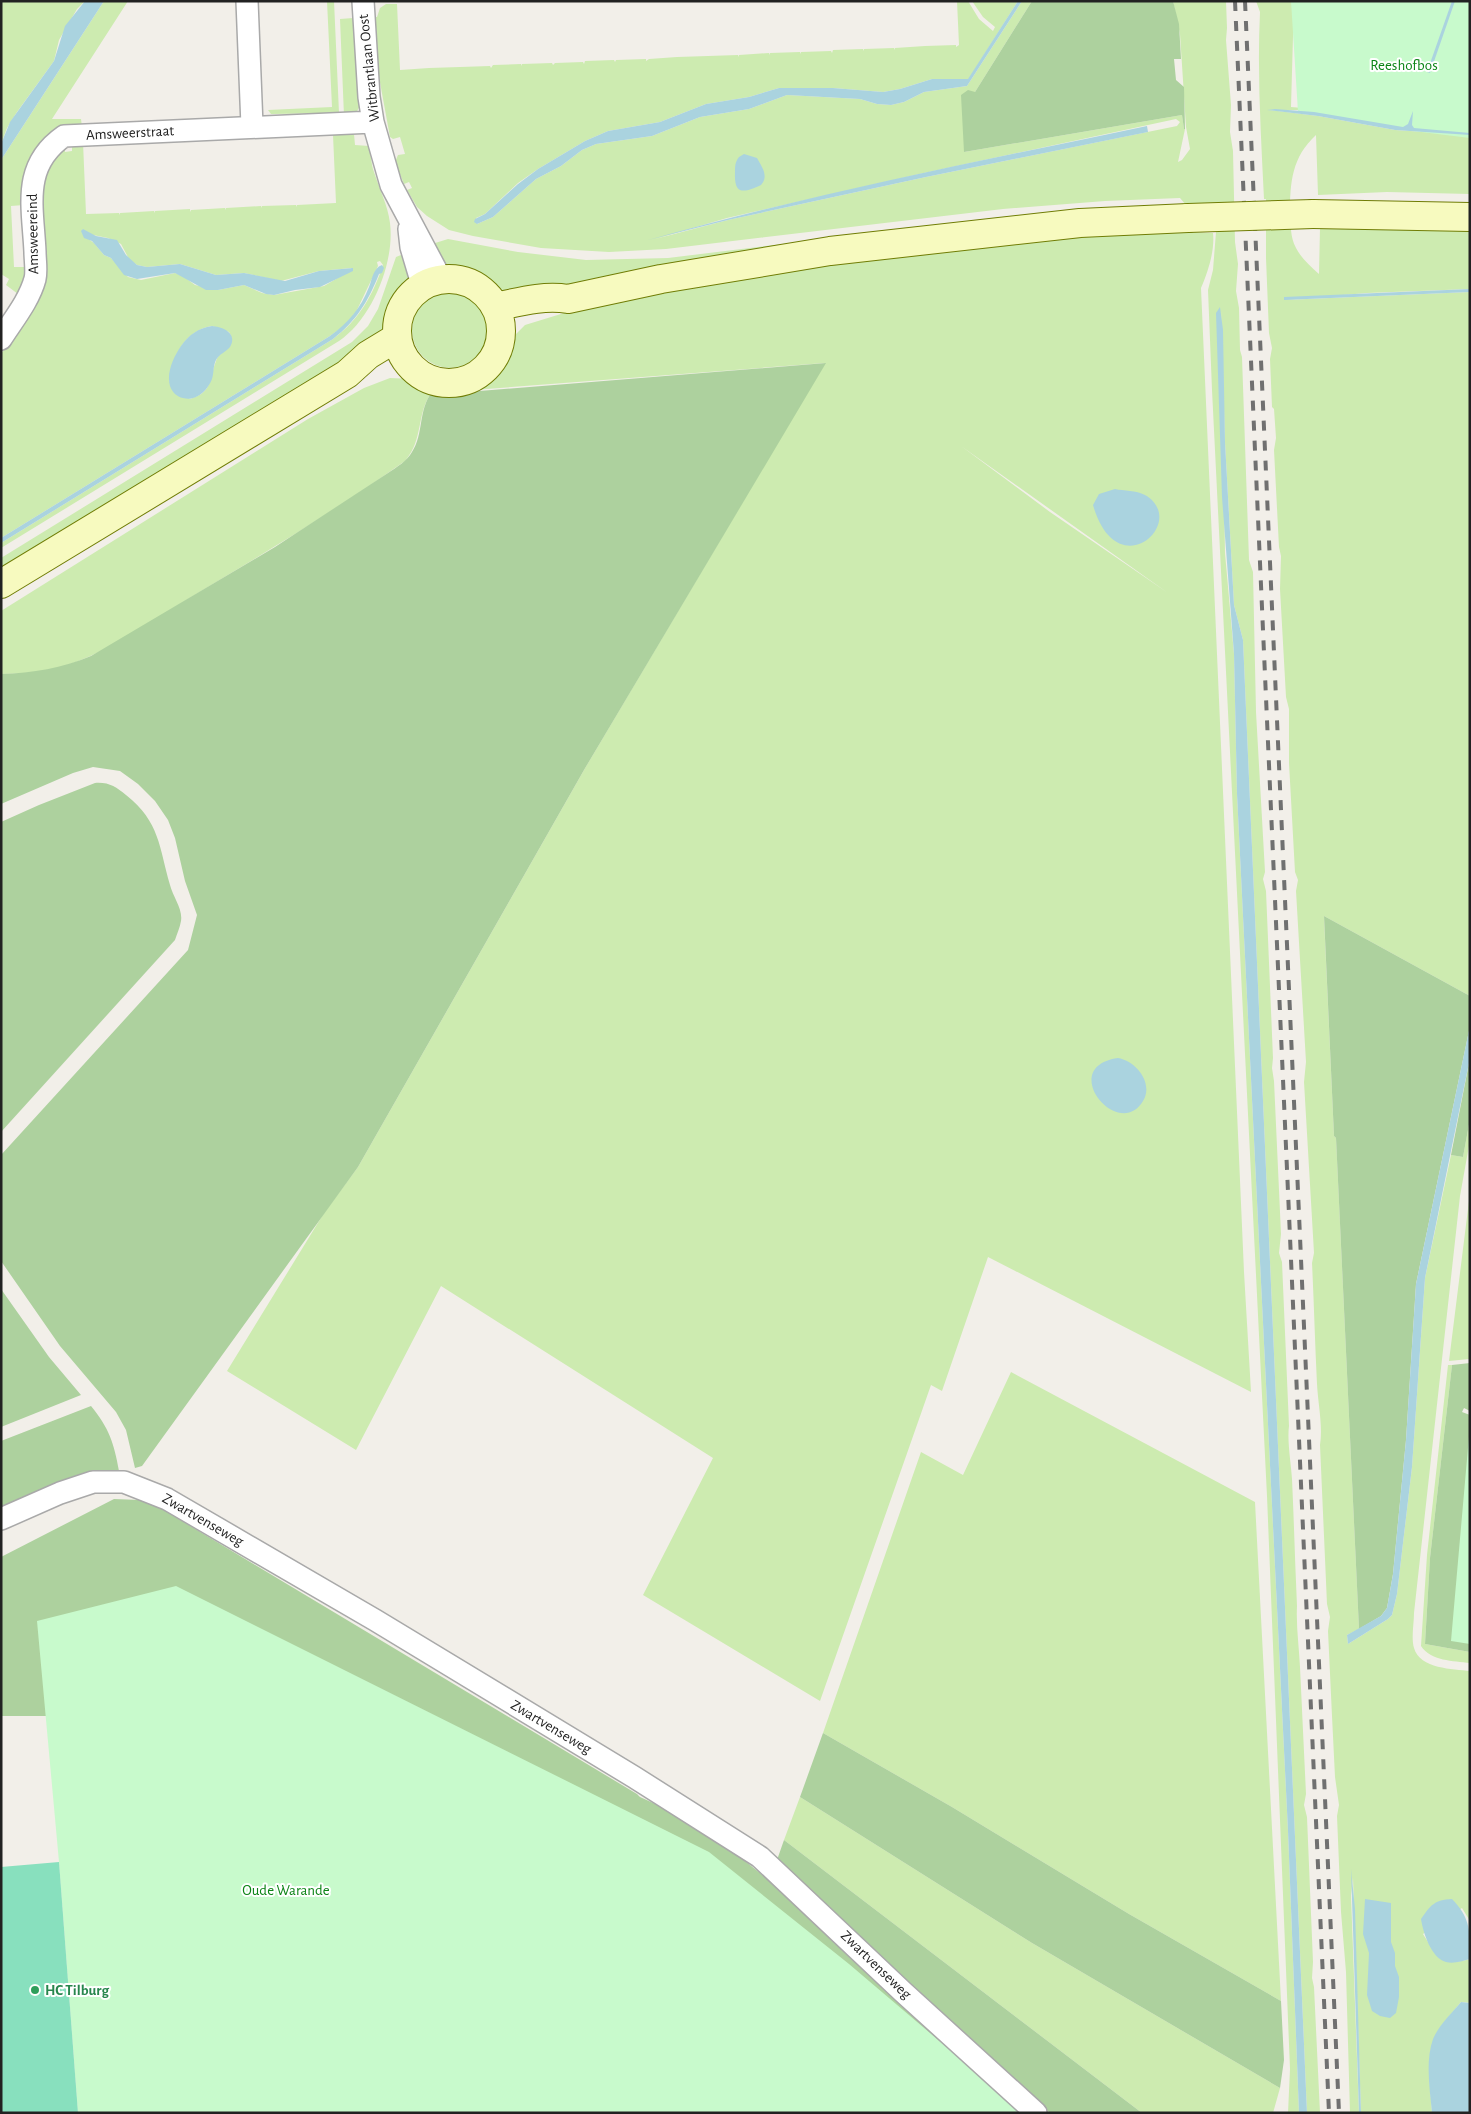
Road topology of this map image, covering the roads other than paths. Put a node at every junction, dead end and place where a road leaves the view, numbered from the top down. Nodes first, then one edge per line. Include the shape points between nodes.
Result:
1 (247, 1) edge
2 (363, 1) edge
3 (373, 122) junction
4 (252, 126) junction
5 (32, 180) joint
6 (1470, 217) edge
7 (432, 281) junction
8 (499, 317) junction
9 (1, 339) edge
10 (400, 348) junction
11 (1, 584) edge
12 (1, 1519) edge
13 (1036, 2113) edge

1 - 4 street
2 - 3 street, Witbrantlaan Oost via 366,69
3 - 4 street, Amsweerstraat
3 - 7 street, Witbrantlaan Oost via 391,184 423,242
4 - 5 street, Amsweerstraat via 64,136 50,146
5 - 9 street, Amsweereind via 36,277 29,295
6 - 8 main road, bridge via 1313,214 1080,223 830,251 661,279 568,299 559,306
7 - 8 main road via 457,279 473,284 486,294
7 - 10 main road via 412,293 402,307 396,323
8 - 10 main road via 498,349 488,365 474,377 456,383 437,382 419,375
10 - 11 main road via 374,369 348,374
12 - 13 street, Zwartvenseweg via 60,1492 93,1482 124,1482 167,1499 375,1620 760,1857

